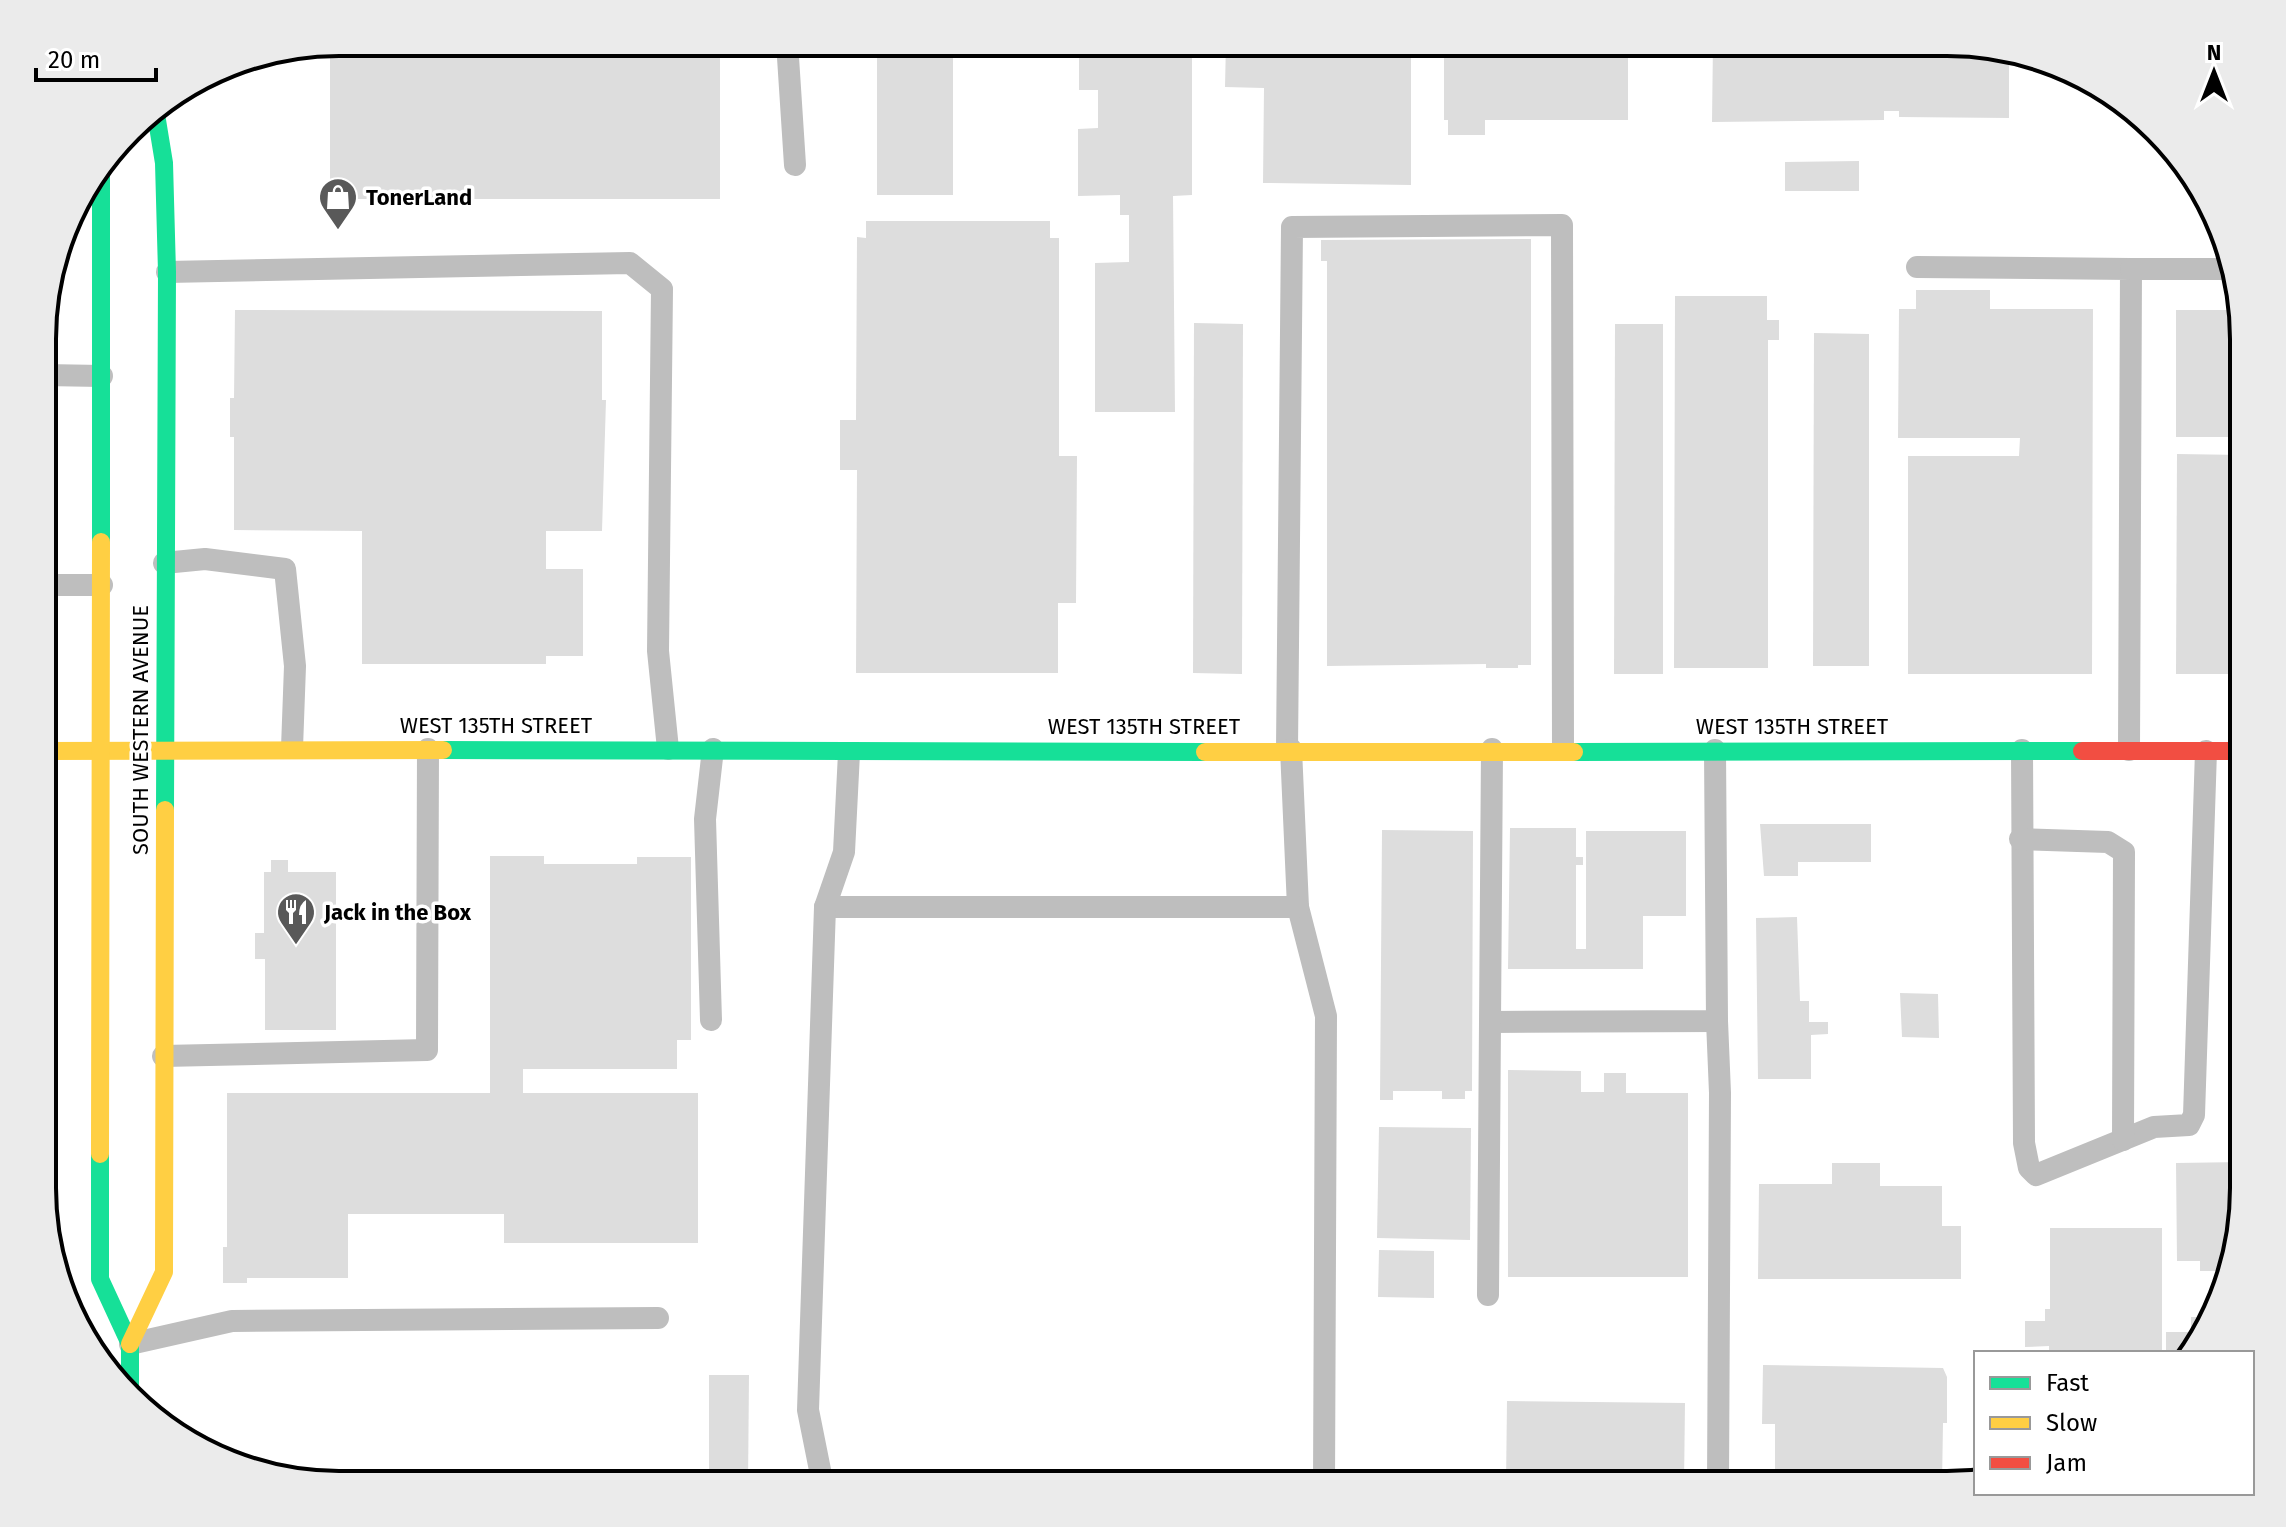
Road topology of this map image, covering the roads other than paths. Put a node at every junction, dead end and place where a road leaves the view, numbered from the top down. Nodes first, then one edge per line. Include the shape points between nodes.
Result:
1 (788, 57) edge
2 (157, 122) edge
3 (795, 165) dead end
4 (101, 186) edge
5 (1917, 267) dead end
6 (2131, 269) junction
7 (2221, 269) edge
8 (167, 272) junction
9 (56, 375) edge
10 (102, 376) junction
11 (164, 563) junction
12 (56, 585) edge
13 (102, 585) junction
14 (292, 748) junction
15 (428, 749) junction
16 (668, 749) junction
17 (713, 749) junction
18 (1289, 749) junction
19 (1492, 749) junction
20 (1563, 749) junction
21 (1715, 750) junction
22 (2022, 750) junction
23 (2129, 750) junction
24 (56, 751) edge
25 (166, 751) junction
26 (2206, 751) junction
27 (2229, 751) edge
28 (102, 752) junction
29 (849, 753) junction
30 (2020, 839) junction
31 (825, 907) junction
32 (1298, 907) junction
33 (711, 1020) dead end
34 (1717, 1021) junction
35 (1490, 1022) junction
36 (163, 1056) junction
37 (2123, 1140) junction
38 (1488, 1295) dead end
39 (658, 1318) dead end
40 (130, 1344) junction
41 (130, 1379) edge
42 (1324, 1470) edge
43 (1718, 1470) edge
44 (820, 1471) edge

1 - 3 lane
2 - 8 main road, SOUTH WESTERN AVENUE via 164,163
4 - 10 main road, SOUTH WESTERN AVENUE
5 - 6 lane
6 - 7 lane
6 - 23 lane
8 - 11 main road, SOUTH WESTERN AVENUE
8 - 16 lane via 630,263 662,289 658,651
9 - 10 lane
10 - 13 main road, SOUTH WESTERN AVENUE
11 - 14 lane via 205,559 285,569 295,666
11 - 25 main road, SOUTH WESTERN AVENUE
12 - 13 lane
13 - 28 main road, SOUTH WESTERN AVENUE
14 - 15 main road, WEST 135TH STREET
14 - 25 main road, WEST 135TH STREET
15 - 16 main road, WEST 135TH STREET
15 - 36 lane via 427,1050
16 - 17 main road, WEST 135TH STREET
17 - 29 main road, WEST 135TH STREET
17 - 33 lane via 705,819
18 - 19 main road, WEST 135TH STREET
18 - 20 lane via 1292,227 1562,225
18 - 29 main road, WEST 135TH STREET
18 - 32 lane
19 - 20 main road, WEST 135TH STREET
19 - 35 lane
20 - 21 main road, WEST 135TH STREET
21 - 22 main road, WEST 135TH STREET
21 - 34 lane
22 - 23 main road, WEST 135TH STREET
22 - 30 lane
23 - 26 main road, WEST 135TH STREET
24 - 28 main road, WEST 135TH STREET
25 - 28 main road, WEST 135TH STREET
25 - 36 main road, SOUTH WESTERN AVENUE
26 - 27 main road, WEST 135TH STREET
26 - 37 lane via 2194,1115 2189,1125 2154,1127
28 - 40 main road, SOUTH WESTERN AVENUE via 100,1279
29 - 31 lane via 844,852
30 - 37 lane via 2108,842 2124,852
30 - 37 lane via 2024,1143 2029,1168 2036,1175
31 - 32 lane
31 - 44 lane via 808,1410
32 - 42 lane via 1326,1016
34 - 35 lane
34 - 43 lane
35 - 38 lane
36 - 40 main road, SOUTH WESTERN AVENUE via 164,1272
39 - 40 lane via 232,1321
40 - 41 main road, SOUTH WESTERN AVENUE

